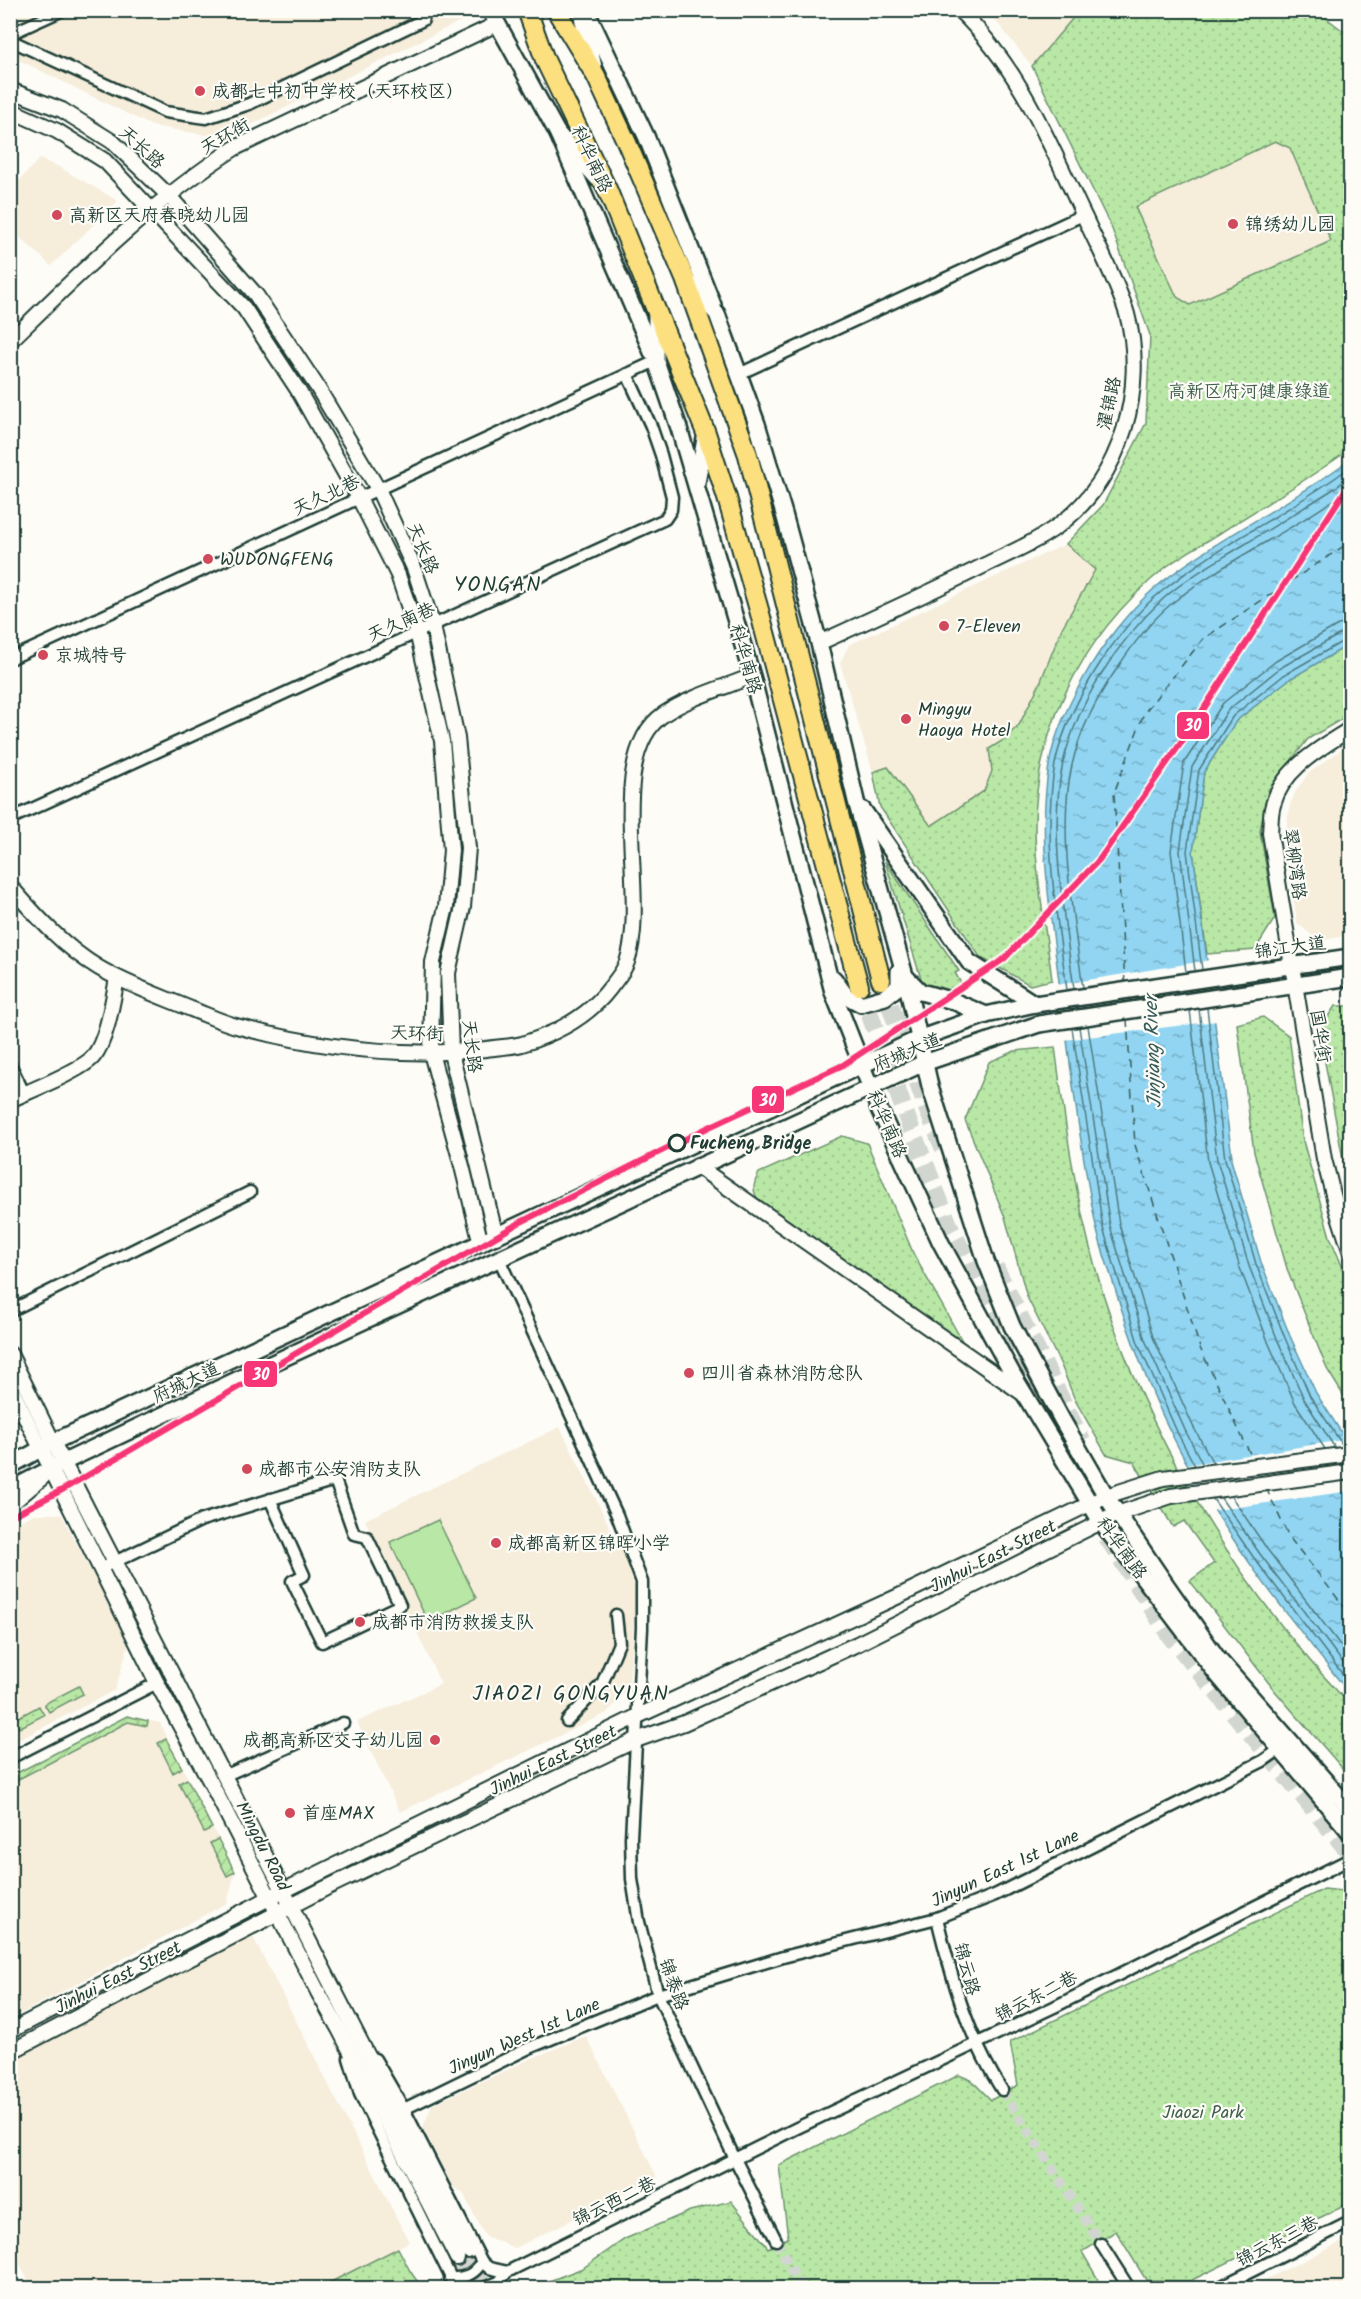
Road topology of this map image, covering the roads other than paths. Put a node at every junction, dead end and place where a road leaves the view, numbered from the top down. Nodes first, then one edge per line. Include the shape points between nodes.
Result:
1 (513, 10) edge
2 (527, 10) edge
3 (556, 10) edge
4 (563, 10) edge
5 (581, 10) edge
6 (586, 10) edge
7 (959, 10) edge
8 (57, 12) edge
9 (494, 17) edge
10 (423, 20) dead end
11 (10, 34) edge
12 (10, 40) edge
13 (576, 43) junction
14 (545, 60) junction
15 (596, 76) junction
16 (10, 90) edge
17 (10, 110) edge
18 (558, 134) junction
19 (607, 189) junction
20 (169, 196) junction
21 (152, 210) junction
22 (1083, 215) junction
23 (685, 279) junction
24 (656, 309) junction
25 (717, 314) junction
26 (10, 341) edge
27 (656, 361) junction
28 (627, 374) junction
29 (739, 374) junction
30 (706, 433) junction
31 (748, 455) junction
32 (697, 487) junction
33 (378, 489) junction
34 (359, 498) junction
35 (784, 514) junction
36 (433, 626) junction
37 (417, 632) junction
38 (819, 643) junction
39 (10, 659) edge
40 (752, 676) junction
41 (1350, 729) edge
42 (856, 801) junction
43 (10, 819) edge
44 (10, 886) edge
45 (1350, 957) edge
46 (900, 959) junction
47 (1292, 966) junction
48 (827, 969) junction
49 (905, 976) junction
50 (1350, 977) edge
51 (117, 978) junction
52 (881, 980) tunnel mouth
53 (1294, 985) junction
54 (859, 986) tunnel mouth
55 (1035, 1004) junction
56 (986, 1015) junction
57 (918, 1039) junction
58 (431, 1053) junction
59 (451, 1053) junction
60 (10, 1064) edge
61 (924, 1064) junction
62 (862, 1065) junction
63 (871, 1088) junction
64 (24, 1093) junction
65 (10, 1100) edge
66 (697, 1166) junction
67 (250, 1192) dead end
68 (496, 1237) junction
69 (481, 1244) junction
70 (1350, 1250) edge
71 (500, 1261) junction
72 (10, 1311) edge
73 (10, 1354) edge
74 (10, 1386) edge
75 (1025, 1395) junction
76 (47, 1445) junction
77 (1350, 1454) edge
78 (10, 1459) edge
79 (57, 1465) junction
80 (10, 1466) edge
81 (1350, 1472) edge
82 (10, 1490) edge
83 (1106, 1496) junction
84 (270, 1499) junction
85 (1090, 1503) junction
86 (10, 1505) edge
87 (1117, 1514) junction
88 (1101, 1522) junction
89 (115, 1562) junction
90 (102, 1568) junction
91 (616, 1615) dead end
92 (724, 1678) junction
93 (157, 1683) junction
94 (733, 1701) junction
95 (638, 1716) junction
96 (567, 1721) dead end
97 (343, 1723) dead end
98 (636, 1740) junction
99 (1280, 1749) junction
100 (10, 1758) edge
101 (224, 1776) junction
102 (1350, 1809) edge
103 (1350, 1832) edge
104 (1350, 1859) edge
105 (283, 1891) junction
106 (269, 1899) junction
107 (292, 1906) junction
108 (277, 1914) junction
109 (937, 1918) junction
110 (658, 1995) junction
111 (345, 2026) junction
112 (10, 2031) edge
113 (975, 2045) junction
114 (10, 2052) edge
115 (1002, 2090) tunnel mouth
116 (404, 2109) junction
117 (735, 2159) junction
118 (1350, 2222) edge
119 (776, 2240) tunnel mouth
120 (1101, 2244) tunnel mouth
121 (462, 2254) tunnel mouth
122 (482, 2262) junction
123 (507, 2272) junction
124 (450, 2278) junction
125 (456, 2289) edge
126 (484, 2289) edge
127 (1129, 2289) edge
128 (1218, 2289) edge

1 - 14 highway
2 - 14 highway, 科华南路
3 - 13 highway, 科华南路
4 - 13 highway
5 - 15 main road
6 - 25 main road via 646,136
7 - 22 street, 濯锦路 via 982,32 1029,100
8 - 11 street
9 - 18 main road
9 - 20 street, 天环街 via 235,148
10 - 12 street via 249,104 206,118 165,112
13 - 15 highway, 科华南路
14 - 19 highway, 科华南路
15 - 23 highway, 科华南路
16 - 20 street, 天长路 via 62,110 113,142
17 - 21 street, 天长路 via 57,131 105,161
18 - 19 main road
18 - 27 main road
19 - 24 highway, 科华南路
20 - 21 street, 天环街
20 - 33 street, 天长路 via 256,295
21 - 26 street, 天环街
21 - 34 street, 天长路 via 244,308 298,390
22 - 29 street
22 - 38 street, 濯锦路 via 1126,314 1135,361 1133,395 1118,448 1089,496 1059,525 1023,546
23 - 25 main road, 科华南路
23 - 31 highway, 科华南路
24 - 27 main road, 科华南路
24 - 30 highway, 科华南路
25 - 29 main road, 科华南路
27 - 28 street, 天久北巷
27 - 32 main road, 科华南路
28 - 33 street, 天久北巷
28 - 36 street, 天久南巷 via 661,455 672,497 665,519
29 - 35 main road, 科华南路
30 - 32 main road
30 - 54 highway, 科华南路 via 759,610
31 - 35 main road
31 - 52 highway, 科华南路
32 - 40 main road, 科华南路
33 - 34 street, 天久北巷
33 - 36 street, 天长路 via 414,568
34 - 37 street, 天长路 via 398,575
34 - 39 street, 天久北巷
35 - 38 main road, 科华南路
36 - 37 street, 天久南巷
36 - 59 street, 天长路 via 458,738 468,848 463,907 448,973
37 - 43 street, 天久南巷
37 - 58 street, 天长路 via 442,741 451,850 446,907 433,962
38 - 42 main road, 科华南路
40 - 48 main road, 科华南路
40 - 59 street, 天环街 via 663,715 643,738 634,764 632,797 632,943 627,964 608,992 581,1016 553,1033 520,1044
41 - 47 street, 翠柳湾路 via 1306,757 1285,780 1273,804 1269,833
42 - 46 main road, 科华南路
42 - 55 main road via 969,962
44 - 51 street, 天环街 via 68,945
45 - 47 main road, 锦江大道
46 - 48 main road via 899,986 885,997 861,1004 846,996
46 - 49 main road, 科华南路
47 - 53 street, 国华街
47 - 55 main road, 锦江大道
48 - 62 main road, 科华南路
49 - 56 main road via 921,993
49 - 57 main road, 科华南路
50 - 53 main road
51 - 58 street, 天环街 via 238,1027 335,1046
51 - 64 street via 100,1046 93,1058
53 - 61 main road, 府城大道 via 1039,1024
53 - 70 street, 国华街 via 1324,1159
55 - 56 main road, 府城大道
56 - 57 main road, 府城大道
57 - 61 main road, 科华南路
57 - 62 main road, 府城大道
58 - 59 street, 天环街
58 - 69 street, 天长路
59 - 68 street, 天长路
60 - 64 street
61 - 63 main road, 府城大道
61 - 83 main road, 科华南路 via 983,1250 1012,1326
62 - 63 main road, 科华南路
62 - 68 main road, 府城大道
63 - 66 main road, 府城大道
63 - 75 main road, 科华南路 via 941,1243
64 - 65 street
66 - 71 main road, 府城大道
66 - 75 street
67 - 72 street
68 - 69 main road, 府城大道
69 - 76 main road, 府城大道
71 - 79 main road, 府城大道
71 - 95 street, Jinhui East Street via 617,1515 642,1582
73 - 76 street
74 - 76 street
75 - 85 main road, 科华南路
76 - 78 street
76 - 79 street
76 - 80 main road, 府城大道
77 - 83 street, Jinhui East Street via 1163,1478
79 - 82 main road, 府城大道
79 - 86 street
79 - 89 street
79 - 90 street, Mingdu Road
81 - 87 street, Jinhui East Street via 1171,1497
83 - 85 street, Jinhui East Street
83 - 87 main road, 科华南路
84 - 84 street via 335,1480 354,1534 367,1537 399,1605 322,1642 292,1581 304,1575
84 - 89 street via 202,1520
85 - 88 main road, 科华南路
85 - 92 street, Jinhui East Street
87 - 88 street, Jinhui East Street
87 - 102 main road, 科华南路 via 1218,1659
88 - 94 street, Jinhui East Street
88 - 99 main road, 科华南路 via 1216,1673
89 - 90 street
89 - 101 street
90 - 93 street, Mingdu Road
91 - 96 street via 619,1643 602,1684
92 - 94 street via 721,1689
92 - 95 street, Jinhui East Street
93 - 100 street
93 - 106 street, Mingdu Road
94 - 98 street, Jinhui East Street
95 - 98 street, 锦泰路
95 - 105 street, Jinhui East Street
97 - 101 street
98 - 107 street, Jinhui East Street
98 - 110 street, 锦泰路 via 632,1879 645,1951
99 - 103 main road, 科华南路
99 - 109 street, Jinyun East 1st Lane via 1005,1890
101 - 105 street
104 - 113 street, 锦云东二巷
105 - 106 street, Jinhui East Street
105 - 107 street
106 - 108 street, Mingdu Road
106 - 112 street, Jinhui East Street
107 - 108 street, Jinhui East Street
107 - 111 street
108 - 111 street, Mingdu Road
108 - 114 street, Jinhui East Street
109 - 110 street, Jinyun East 1st Lane via 783,1957
109 - 113 street, 锦云路 via 950,1974
110 - 116 street, Jinyun West 1st Lane via 529,2048
110 - 117 street, 锦泰路
111 - 116 street via 385,2073
111 - 121 street, Mingdu Road
111 - 124 street via 360,2094
113 - 115 street, 锦云路
113 - 117 street, 锦云东二巷
116 - 122 street
117 - 119 street, 锦泰路
117 - 123 street, 锦云西二巷
118 - 128 street, 锦云东三巷
120 - 127 street
122 - 123 street
122 - 124 street via 471,2274
123 - 126 street, 锦云西二巷 via 499,2282
124 - 125 street

